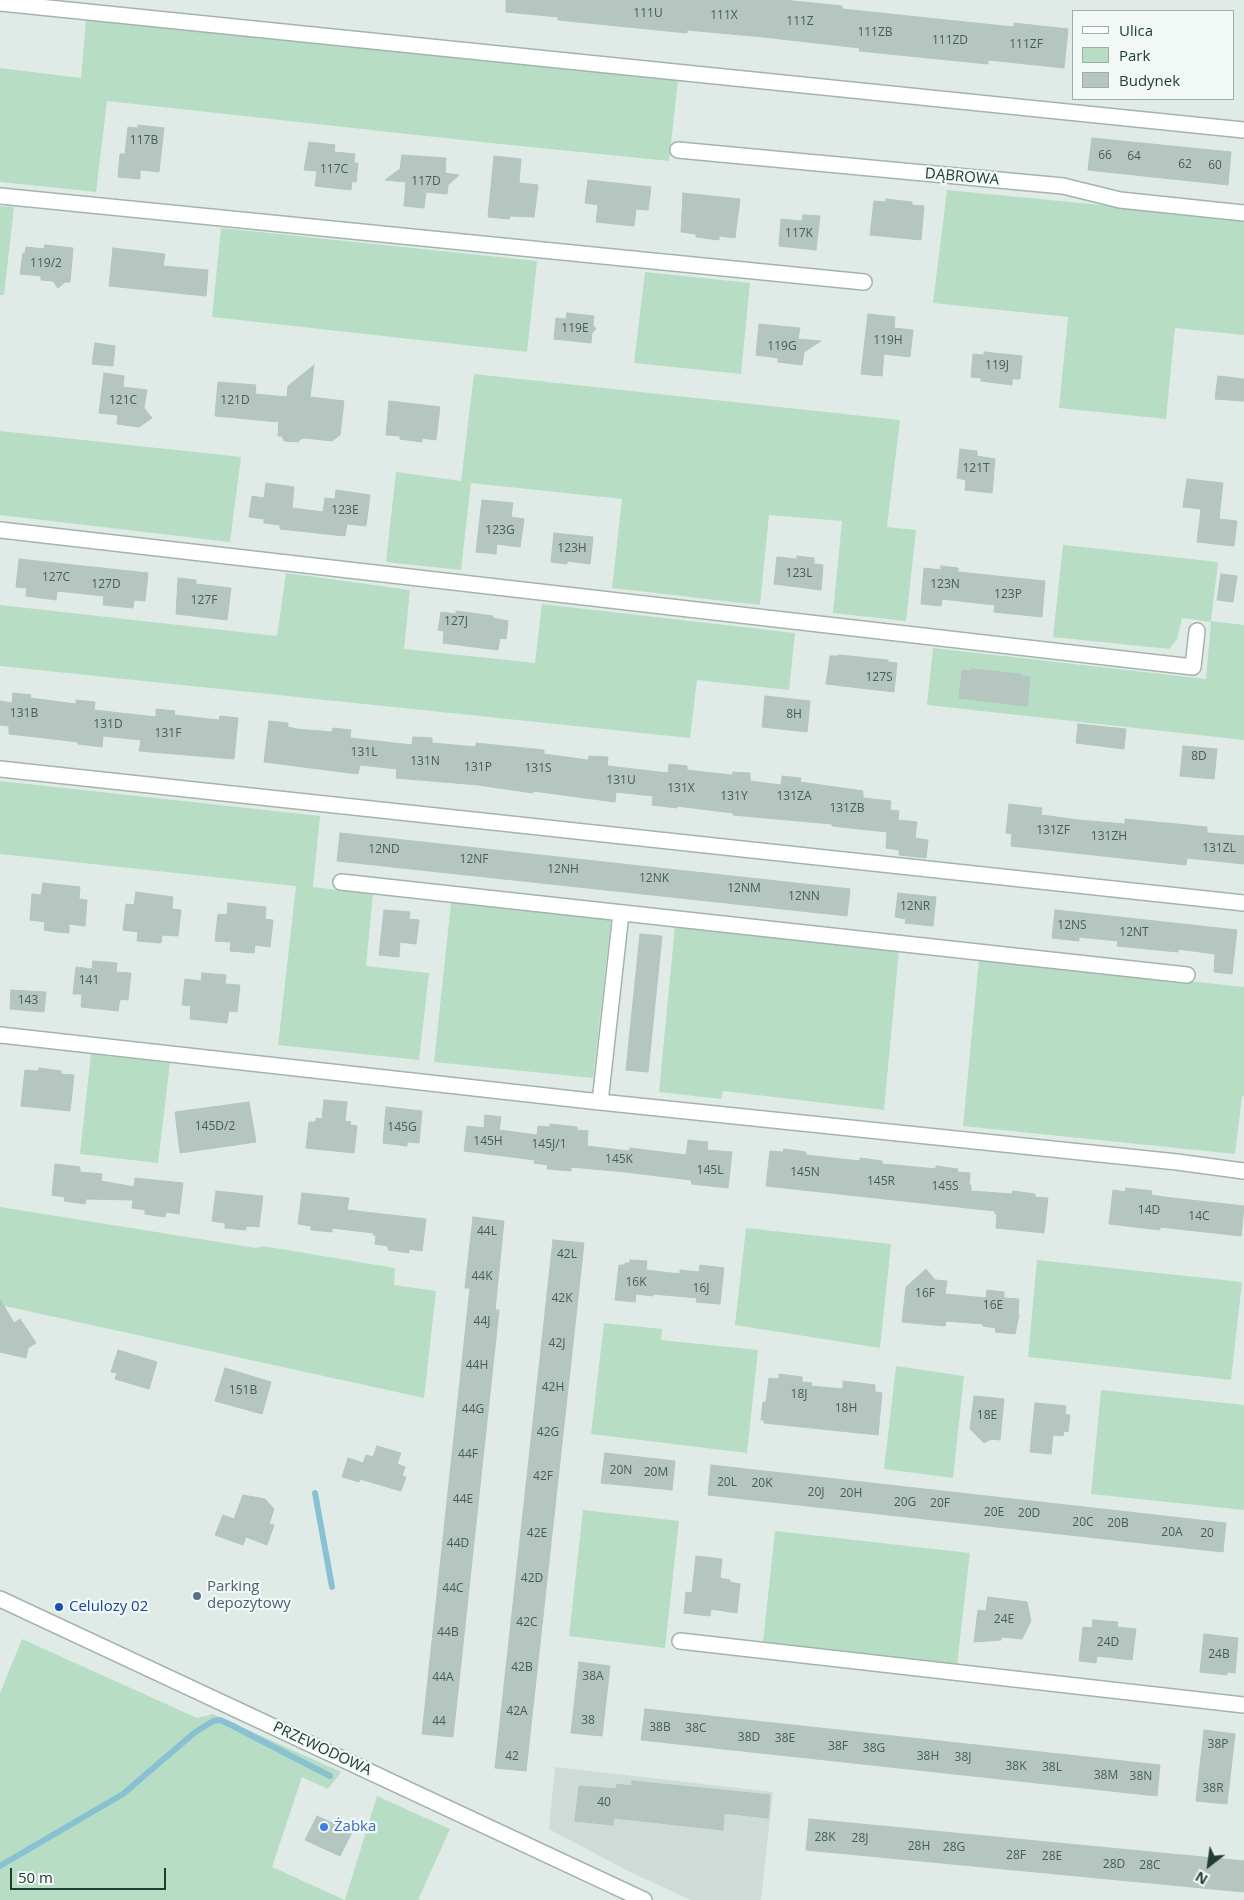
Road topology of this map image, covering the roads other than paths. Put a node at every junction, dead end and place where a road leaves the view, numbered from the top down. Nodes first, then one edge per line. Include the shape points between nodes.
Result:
1 (0, 3) edge
2 (1244, 130) edge
3 (678, 150) dead end
4 (0, 196) edge
5 (1244, 212) edge
6 (864, 282) dead end
7 (0, 530) edge
8 (1197, 631) dead end
9 (0, 769) edge
10 (341, 882) dead end
11 (1244, 902) edge
12 (621, 913) junction
13 (1187, 975) dead end
14 (0, 1035) edge
15 (600, 1102) junction
16 (1244, 1172) edge
17 (0, 1599) edge
18 (680, 1640) dead end
19 (1244, 1705) edge
20 (644, 1900) edge

1 - 2 street
3 - 5 street, DĄBROWA via 1063,186 1120,200
4 - 6 street
7 - 8 street via 1193,666
9 - 11 street
10 - 12 street
12 - 13 street
12 - 15 street
14 - 15 street
15 - 16 street via 1177,1162
17 - 20 street, PRZEWODOWA
18 - 19 street

